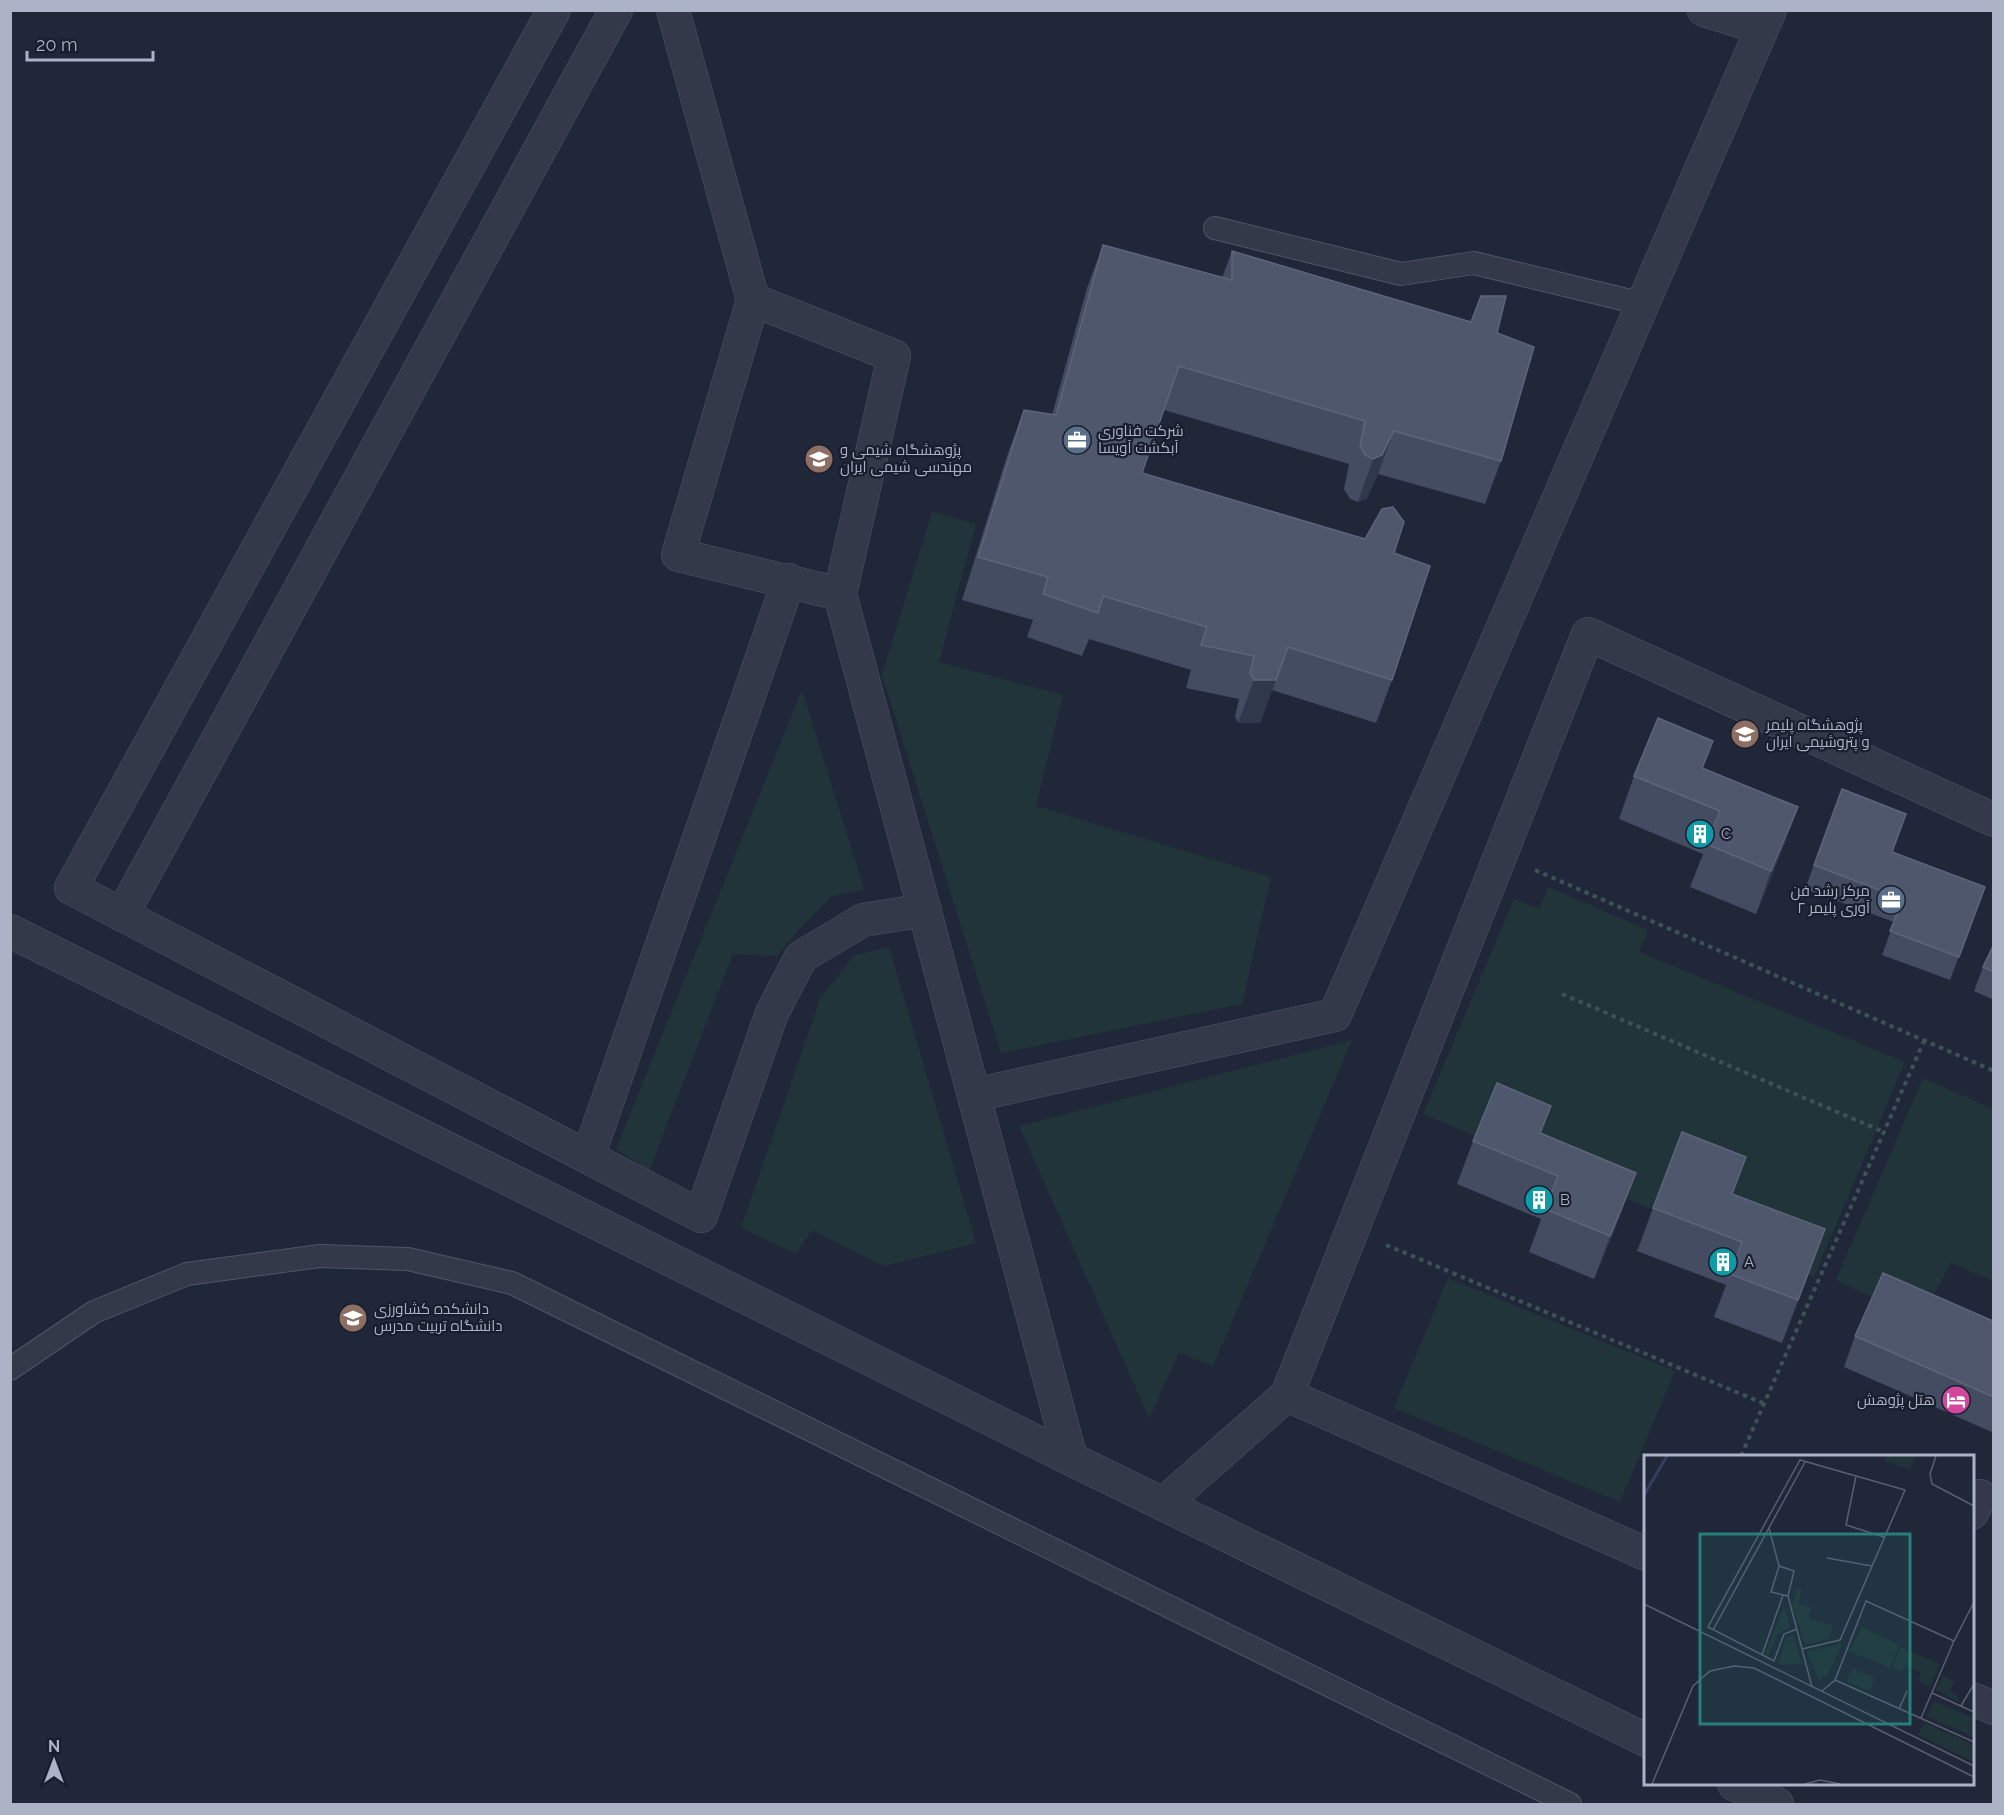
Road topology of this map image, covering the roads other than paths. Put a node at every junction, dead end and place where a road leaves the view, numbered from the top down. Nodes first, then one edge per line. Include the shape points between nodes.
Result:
1 (554, 10) edge
2 (616, 10) edge
3 (673, 10) edge
4 (1704, 10) edge
5 (1766, 20) edge
6 (1215, 228) dead end
7 (753, 300) junction
8 (1643, 304) junction
9 (789, 580) junction
10 (840, 594) junction
11 (1994, 820) edge
12 (925, 910) junction
13 (122, 915) junction
14 (10, 931) edge
15 (974, 1095) junction
16 (588, 1157) junction
17 (10, 1369) edge
18 (1287, 1395) junction
19 (1071, 1459) junction
20 (1163, 1504) junction
21 (1644, 1553) edge
22 (1974, 1700) edge
23 (1994, 1708) edge
24 (1644, 1739) edge
25 (1736, 1785) edge
26 (1570, 1804) edge
27 (1777, 1804) edge

1 - 13 street via 71,888
2 - 13 street
3 - 7 street
4 - 5 street
5 - 8 street
6 - 8 lane via 1401,274 1474,263
7 - 9 street via 678,555
7 - 10 street via 894,356
8 - 15 street via 1335,1016
9 - 10 street
9 - 16 street
10 - 12 street
11 - 18 street via 1588,634
12 - 15 street
12 - 16 street via 863,920 801,957 772,1013 701,1216
13 - 16 street
14 - 19 street
15 - 19 street
17 - 26 lane via 94,1312 188,1274 342,1256 408,1258 512,1283
18 - 20 street
18 - 21 street
19 - 20 street
20 - 24 street
22 - 23 street
25 - 27 street

